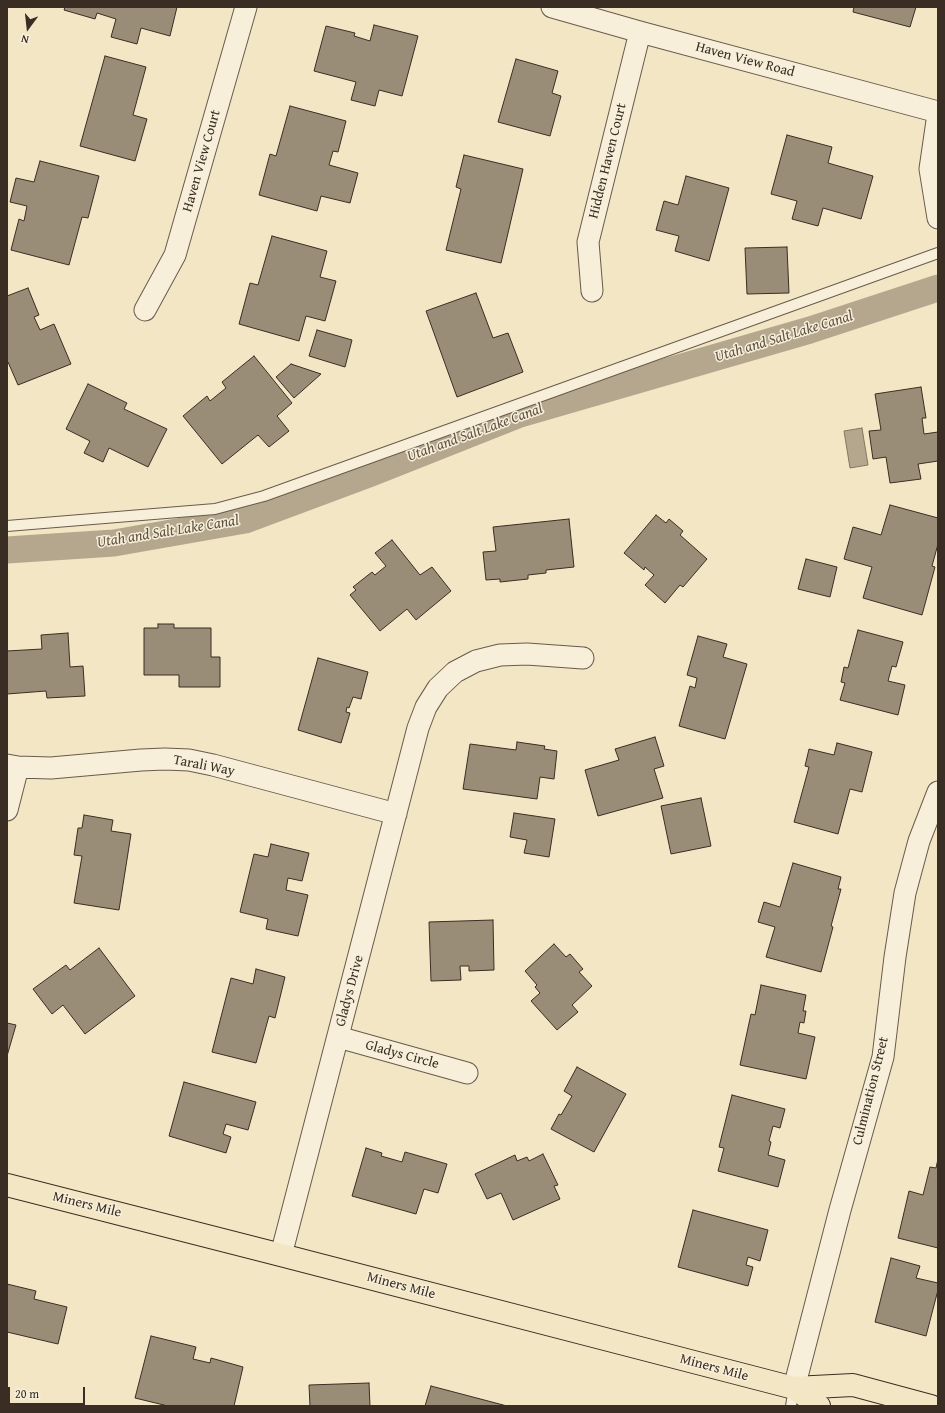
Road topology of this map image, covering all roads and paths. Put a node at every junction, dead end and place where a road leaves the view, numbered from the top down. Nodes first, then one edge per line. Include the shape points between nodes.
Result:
1 (246, 7) edge
2 (552, 7) edge
3 (640, 32) junction
4 (938, 113) edge
5 (938, 218) edge
6 (938, 253) edge
7 (592, 291) dead end
8 (145, 310) dead end
9 (7, 526) edge
10 (583, 658) dead end
11 (13, 766) edge
12 (938, 792) edge
13 (7, 810) edge
14 (396, 814) junction
15 (338, 1037) junction
16 (467, 1073) dead end
17 (7, 1185) edge
18 (281, 1255) junction
19 (792, 1397) edge
20 (819, 1406) edge
21 (931, 1406) edge

1 - 8 street, Haven View Court via 175,255
2 - 3 street, Haven View Road
3 - 4 street, Haven View Road
3 - 7 street, Hidden Haven Court via 588,242
4 - 5 street via 930,169
6 - 9 lane via 264,496 215,509
10 - 14 street, Gladys Drive via 500,655 476,661 455,672 438,688 426,707 418,728
11 - 13 street
11 - 14 street, Tarali Way via 51,768 165,759 189,760
12 - 19 street, Culmination Street via 919,841 905,893 883,1057 863,1122
14 - 15 street, Gladys Drive
15 - 16 street, Gladys Circle
15 - 18 street, Gladys Drive
17 - 18 main road, Miners Mile
18 - 19 main road, Miners Mile
19 - 20 main road, Miners Mile
19 - 21 main road, Miners Mile via 853,1385

